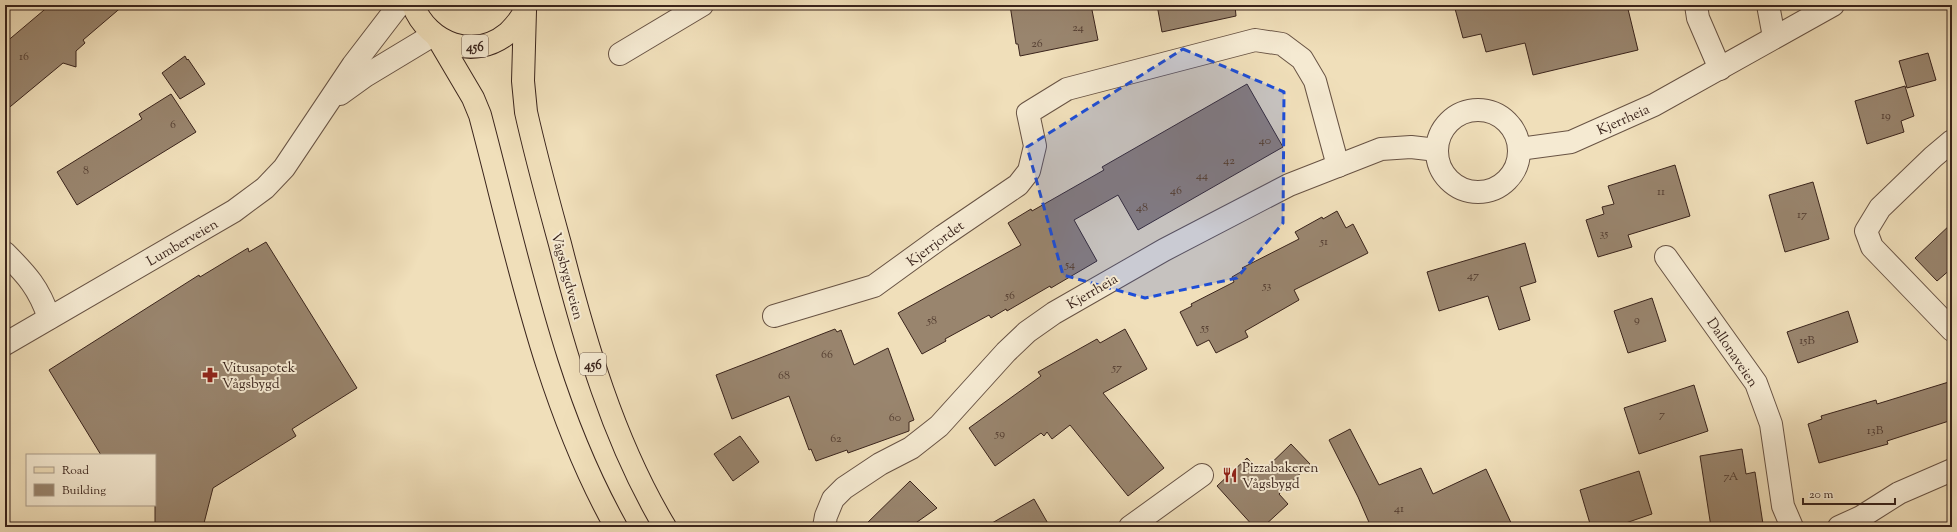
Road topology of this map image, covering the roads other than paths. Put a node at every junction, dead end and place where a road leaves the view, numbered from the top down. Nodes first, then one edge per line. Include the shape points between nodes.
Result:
1 (399, 5) edge
2 (413, 5) edge
3 (702, 5) edge
4 (1696, 5) edge
5 (1768, 5) edge
6 (1833, 5) edge
7 (526, 8) edge
8 (435, 36) junction
9 (1774, 38) junction
10 (620, 54) dead end
11 (1720, 69) junction
12 (328, 104) junction
13 (1952, 141) edge
14 (1520, 149) junction
15 (1437, 150) junction
16 (1338, 166) junction
17 (5, 253) edge
18 (1666, 257) dead end
19 (774, 316) dead end
20 (49, 318) junction
21 (1952, 330) edge
22 (5, 344) edge
23 (1952, 470) edge
24 (1202, 475) dead end
25 (616, 527) edge
26 (665, 527) edge
27 (824, 527) edge
28 (1130, 527) edge
29 (1792, 527) edge
30 (1839, 527) edge

1 - 12 street, Lumberveien via 353,65
2 - 8 main road, 456 via 424,26
3 - 10 street
4 - 11 street via 1698,18
5 - 9 street
6 - 9 street, Kjerrheia
7 - 8 main road, 456 via 516,26 487,44 470,47 453,45
7 - 26 main road, Vågsbygdveien / 456 via 523,81 526,112 577,311 598,380 625,448
8 - 12 street, Lumberveien via 365,76
8 - 25 main road, 456 via 473,98 480,115 546,360 572,434
9 - 11 street, Kjerrheia
11 - 14 street, Kjerrheia via 1654,105 1571,142
12 - 20 street, Lumberveien via 284,168 251,200
13 - 21 street via 1880,208 1866,231 1872,247
14 - 15 street via 1517,135 1509,123 1498,114 1484,109 1470,110 1457,115 1446,124 1439,137
14 - 15 street via 1518,163 1512,176 1502,185 1477,192 1464,190 1453,184 1444,174
15 - 16 street, Kjerrheia via 1411,147 1381,149
16 - 19 street, Kjerrjordet via 1315,81 1302,59 1282,44 1255,40 1067,89 1028,113 1035,146 1029,171 1018,185 874,286
16 - 27 street, Kjerrheia via 1289,185 1164,250 1054,313 1027,332 1006,352 939,426 911,448 880,464 844,488 833,499
17 - 20 street via 37,288
18 - 29 street, Dallonaveien via 1756,383 1771,424 1783,506
20 - 22 street, Lumberveien
23 - 30 street via 1899,493 1861,517
24 - 28 street

